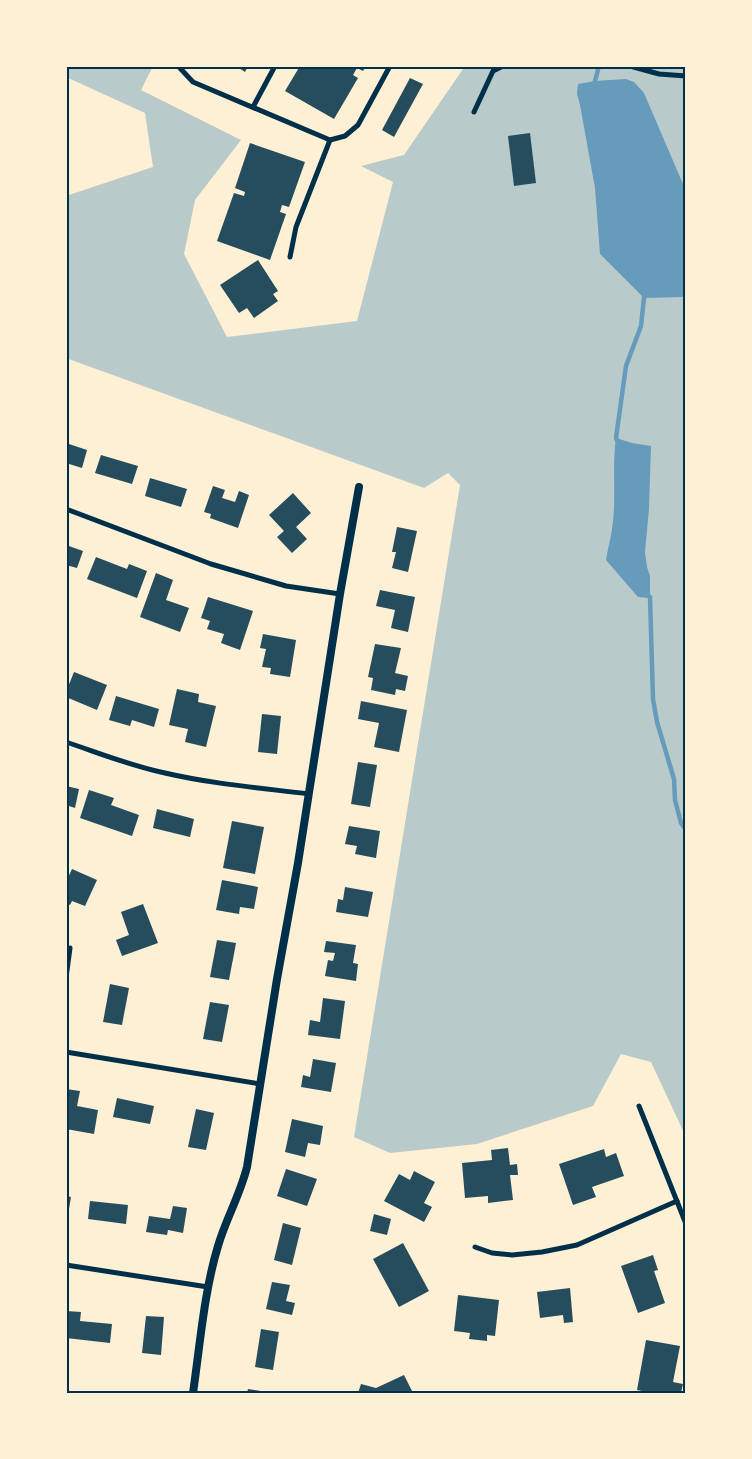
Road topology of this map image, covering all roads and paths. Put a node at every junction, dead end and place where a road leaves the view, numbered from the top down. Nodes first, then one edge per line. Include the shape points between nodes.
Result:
1 (178, 66) edge
2 (275, 66) edge
3 (390, 66) edge
4 (503, 66) edge
5 (630, 66) edge
6 (686, 76) edge
7 (253, 108) junction
8 (474, 112) dead end
9 (330, 140) junction
10 (290, 257) dead end
11 (359, 487) dead end
12 (66, 509) edge
13 (340, 594) junction
14 (66, 742) edge
15 (309, 794) junction
16 (70, 948) dead end
17 (66, 978) edge
18 (66, 1052) edge
19 (260, 1084) junction
20 (639, 1106) dead end
21 (677, 1201) junction
22 (686, 1224) edge
23 (475, 1246) dead end
24 (66, 1265) edge
25 (208, 1287) junction
26 (193, 1393) edge

1 - 7 street via 193,82
2 - 7 street
3 - 9 street via 358,125 345,136
4 - 8 street via 493,71
5 - 6 street via 659,74
7 - 9 street
9 - 10 street via 296,227
11 - 13 street
12 - 13 street via 211,564 286,586
13 - 15 street
14 - 15 street via 163,773
15 - 19 street
16 - 17 street
18 - 19 street
19 - 25 street via 244,1181 218,1245
20 - 21 street
21 - 22 street
21 - 23 street via 577,1244 542,1252 512,1255 492,1253
24 - 25 street
25 - 26 street

